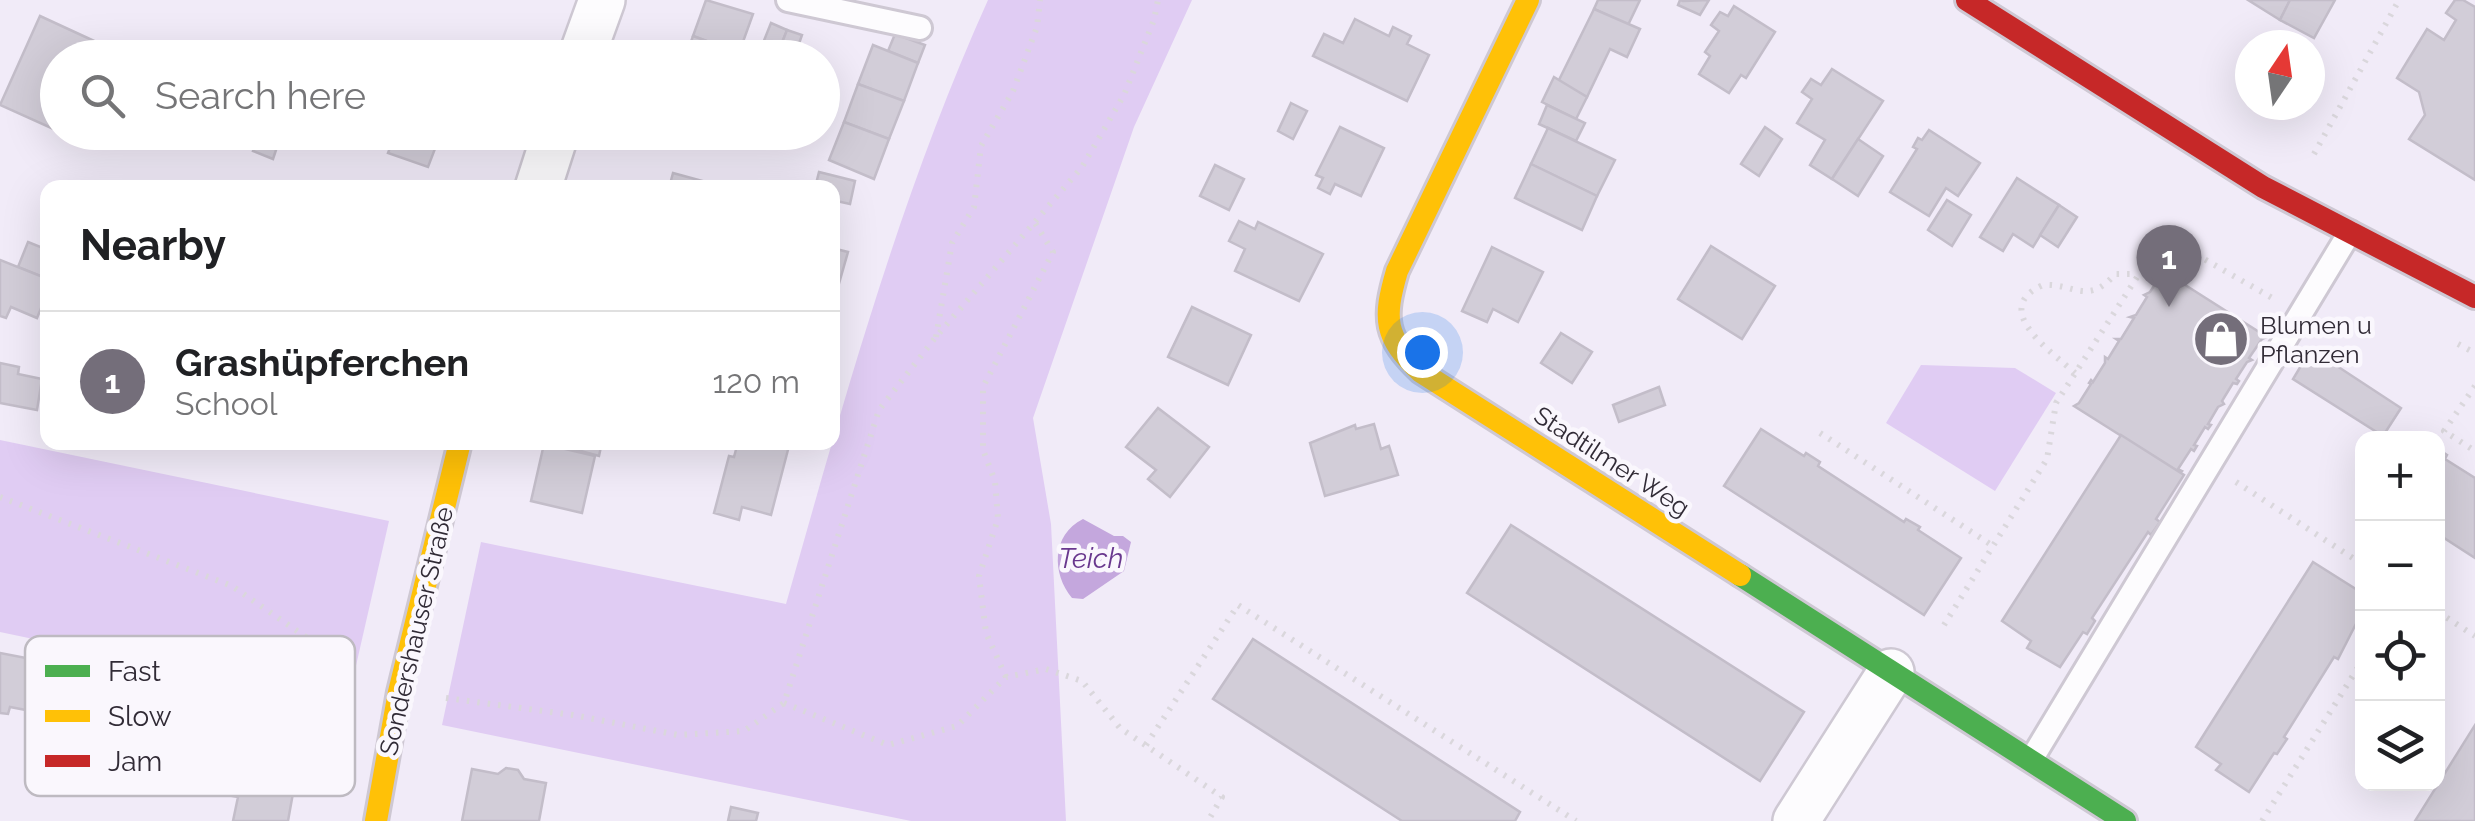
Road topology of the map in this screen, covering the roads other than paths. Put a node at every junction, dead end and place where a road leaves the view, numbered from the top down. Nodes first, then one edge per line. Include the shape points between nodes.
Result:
1 (602, 0) edge
2 (788, 0) edge
3 (1528, 0) edge
4 (1967, 0) edge
5 (920, 28) dead end
6 (588, 40) edge
7 (550, 150) edge
8 (541, 180) edge
9 (2350, 232) junction
10 (2475, 297) edge
11 (458, 450) edge
12 (1891, 672) junction
13 (2030, 761) junction
14 (376, 821) edge
15 (1796, 821) edge
16 (2125, 821) edge

1 - 6 street
2 - 5 lane
3 - 12 street, Stadtilmer Weg via 1397,272 1387,305 1389,336 1422,372
4 - 9 street via 2262,187
7 - 8 street
9 - 10 street
9 - 13 lane
11 - 14 street, Sondershauser Straße via 399,692
12 - 13 street, Stadtilmer Weg
12 - 15 street
13 - 16 street, Stadtilmer Weg

